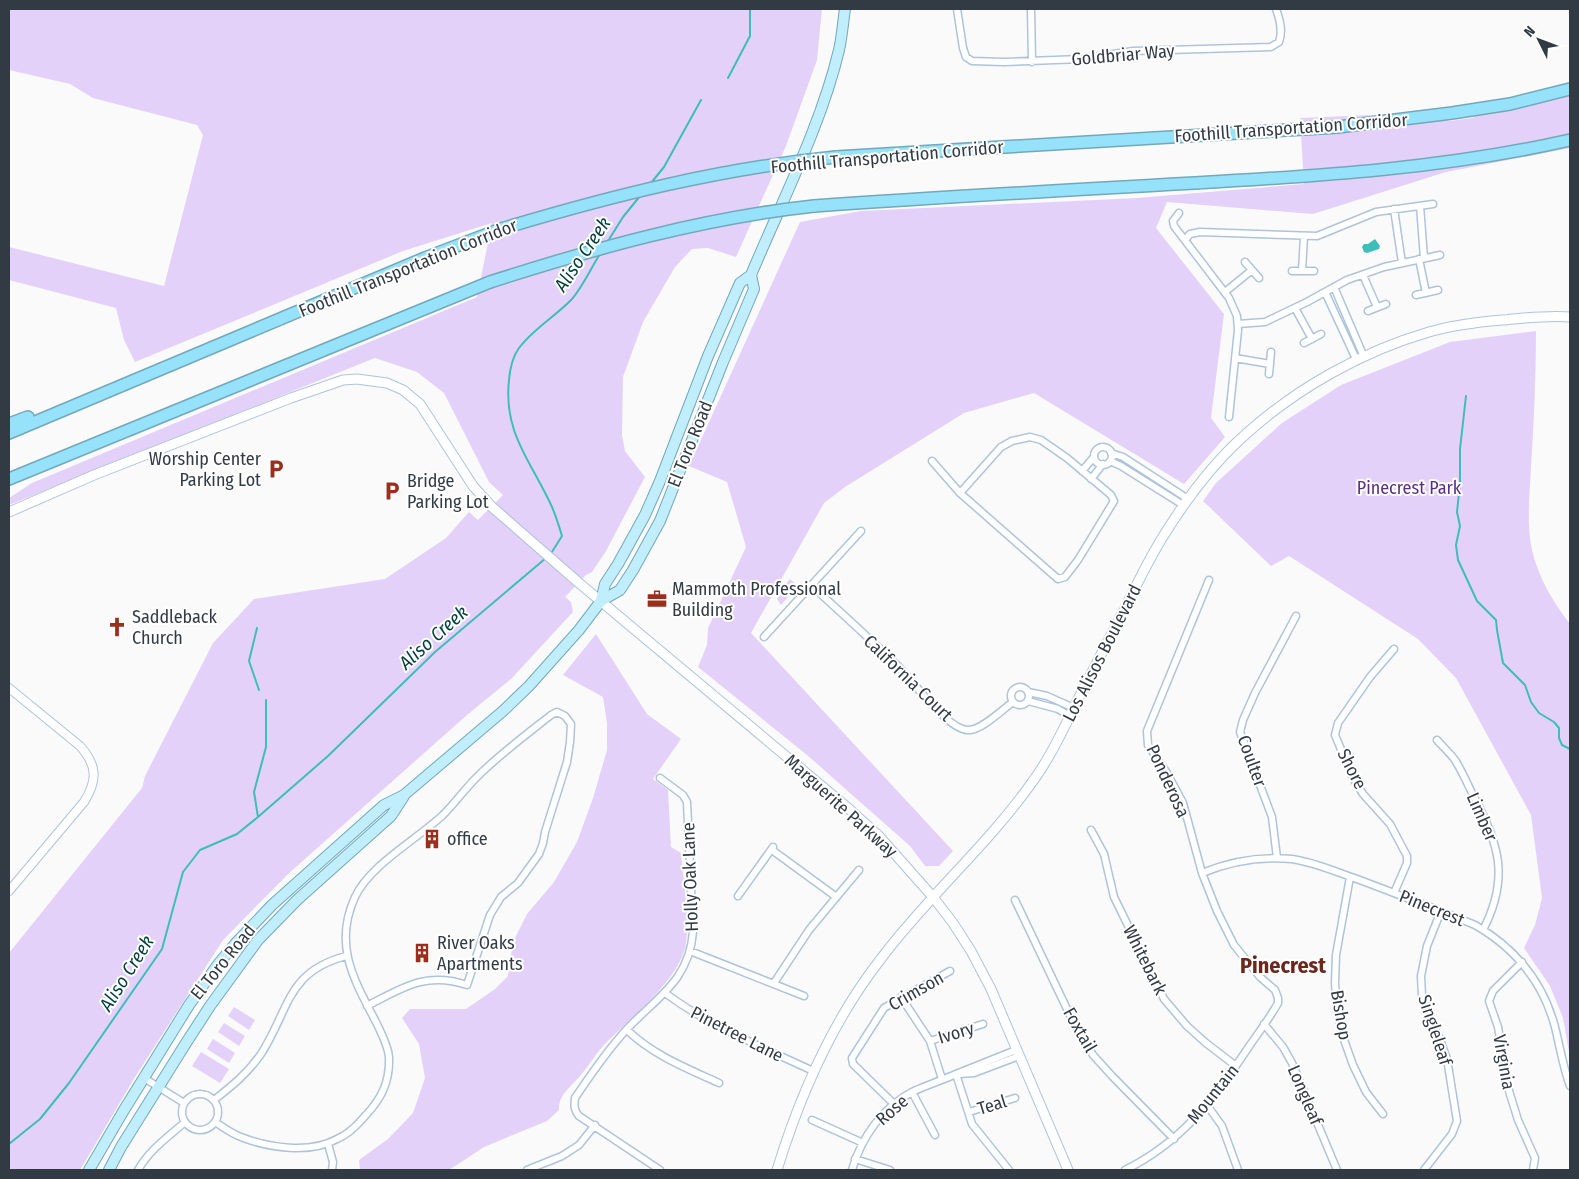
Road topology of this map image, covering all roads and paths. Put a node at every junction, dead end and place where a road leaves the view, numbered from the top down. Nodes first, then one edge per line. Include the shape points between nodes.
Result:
1 (845, 9) edge
2 (957, 9) edge
3 (1031, 9) edge
4 (1276, 9) edge
5 (1032, 62) junction
6 (1570, 89) edge
7 (1570, 140) edge
8 (1433, 204) dead end
9 (1420, 206) junction
10 (1394, 209) junction
11 (1179, 214) dead end
12 (1304, 236) junction
13 (1184, 240) junction
14 (1440, 255) dead end
15 (1422, 259) junction
16 (1245, 262) dead end
17 (1402, 263) junction
18 (1252, 270) junction
19 (1292, 271) dead end
20 (1302, 271) junction
21 (1314, 271) dead end
22 (751, 274) junction
23 (1363, 274) junction
24 (1259, 278) dead end
25 (1334, 287) junction
26 (1438, 290) dead end
27 (1225, 292) junction
28 (1325, 292) junction
29 (1426, 293) junction
30 (1416, 295) dead end
31 (1386, 304) dead end
32 (1377, 307) junction
33 (1295, 308) junction
34 (1368, 311) dead end
35 (1570, 317) edge
36 (1238, 324) junction
37 (1321, 334) dead end
38 (1312, 339) junction
39 (1304, 343) dead end
40 (1271, 352) dead end
41 (1235, 358) junction
42 (1360, 359) junction
43 (1270, 364) junction
44 (1269, 374) dead end
45 (134, 381) junction
46 (1229, 417) dead end
47 (9, 424) edge
48 (9, 433) edge
49 (74, 452) junction
50 (1111, 453) junction
51 (1094, 457) junction
52 (932, 461) dead end
53 (1110, 461) junction
54 (1103, 464) junction
55 (1082, 470) junction
56 (9, 479) edge
57 (1091, 479) junction
58 (9, 486) edge
59 (960, 493) junction
60 (1186, 502) junction
61 (9, 512) edge
62 (861, 531) dead end
63 (1208, 580) dead end
64 (811, 586) junction
65 (601, 601) junction
66 (1296, 616) dead end
67 (764, 637) dead end
68 (1394, 649) dead end
69 (9, 688) edge
70 (1028, 692) junction
71 (1028, 701) junction
72 (1013, 702) junction
73 (1072, 712) junction
74 (1437, 740) dead end
75 (660, 778) dead end
76 (404, 795) junction
77 (1091, 830) dead end
78 (1277, 858) junction
79 (859, 870) dead end
80 (1202, 873) junction
81 (1350, 877) junction
82 (9, 891) edge
83 (1394, 893) junction
84 (738, 896) dead end
85 (835, 896) junction
86 (933, 896) junction
87 (1015, 900) dead end
88 (1441, 911) junction
89 (1483, 930) junction
90 (690, 951) junction
91 (346, 956) junction
92 (1522, 962) junction
93 (950, 971) dead end
94 (774, 983) junction
95 (665, 993) junction
96 (804, 996) dead end
97 (901, 997) junction
98 (1278, 998) joint
99 (367, 1006) junction
100 (983, 1024) dead end
101 (1264, 1024) junction
102 (627, 1030) junction
103 (930, 1041) junction
104 (1018, 1053) junction
105 (1236, 1066) junction
106 (813, 1071) junction
107 (956, 1074) junction
108 (144, 1078) junction
109 (942, 1079) junction
110 (719, 1083) dead end
111 (1570, 1086) edge
112 (158, 1087) junction
113 (912, 1092) junction
114 (1015, 1098) dead end
115 (214, 1100) junction
116 (184, 1103) junction
117 (894, 1104) junction
118 (1207, 1105) junction
119 (969, 1112) junction
120 (1383, 1114) dead end
121 (812, 1120) dead end
122 (185, 1122) junction
123 (215, 1122) junction
124 (595, 1125) junction
125 (935, 1135) dead end
126 (1174, 1139) junction
127 (863, 1143) junction
128 (328, 1144) junction
129 (855, 1159) junction
130 (1137, 1168) edge
131 (89, 1170) edge
132 (108, 1170) edge
133 (138, 1170) edge
134 (332, 1170) edge
135 (527, 1170) edge
136 (660, 1170) edge
137 (777, 1170) edge
138 (852, 1170) edge
139 (890, 1170) edge
140 (1008, 1170) edge
141 (1068, 1170) edge
142 (1125, 1170) edge
143 (1238, 1170) edge
144 (1337, 1170) edge
145 (1424, 1170) edge
146 (1534, 1170) edge

1 - 22 main road, El Toro Road via 828,90
2 - 5 street, Goldbriar Way via 966,57 972,60
3 - 5 street
4 - 5 street, Goldbriar Way via 1282,34 1279,42 1271,47 1134,51
6 - 45 highway, Foothill Transportation Corridor, bridge via 1510,104 1427,117 1301,130 836,157 663,186 501,230 425,258
7 - 49 highway, bridge via 1481,158 1304,177 814,206 703,224 627,241 490,282
8 - 9 street
9 - 10 street
9 - 15 street
10 - 12 street via 1376,212 1317,236
10 - 17 street
11 - 13 street via 1173,221
12 - 13 street via 1200,232 1190,234
12 - 20 street
13 - 27 street
14 - 15 street
15 - 17 street
15 - 29 street
16 - 18 street
17 - 23 street
18 - 24 street
18 - 27 street
19 - 20 street
20 - 21 street
22 - 65 main road, El Toro Road via 740,283 660,481 645,515 605,584
22 - 65 main road, El Toro Road via 754,289 660,521 620,590
23 - 25 street
23 - 32 street
25 - 28 street
25 - 42 street
26 - 29 street
27 - 36 street
28 - 33 street
28 - 42 street
29 - 30 street
31 - 32 street
32 - 34 street
33 - 36 street via 1265,322
33 - 38 street
35 - 42 main road, Los Alisos Boulevard via 1554,315 1478,322 1414,337
36 - 41 street
37 - 38 street
38 - 39 street
40 - 43 street
41 - 43 street
41 - 46 street
42 - 60 main road, Los Alisos Boulevard via 1311,385 1245,434
43 - 44 street
45 - 47 highway
45 - 48 highway, Foothill Transportation Corridor
49 - 56 highway
49 - 58 highway
50 - 51 street via 1102,447
50 - 53 street
50 - 60 street via 1123,457
51 - 54 street
51 - 55 street
52 - 59 street
53 - 54 street
53 - 60 street
54 - 57 street
55 - 57 street
55 - 59 street via 1041,440 1022,438 996,451
57 - 59 street via 1113,497 1114,504 1078,560 1060,579 1055,578
60 - 73 main road, Los Alisos Boulevard via 1146,566
61 - 65 main road, Marguerite Parkway via 291,398 357,378 387,383 403,390 420,404 473,486 491,506
62 - 64 street
63 - 80 street, Ponderosa via 1148,731 1148,745 1183,803
64 - 67 street
64 - 72 street, California Court via 896,664 933,706 959,727 978,728
65 - 76 main road, El Toro Road via 529,686
65 - 86 main road, Marguerite Parkway via 848,808 878,835
66 - 78 street, Coulter via 1255,693 1240,732 1272,817
68 - 83 street, Shore via 1338,723 1335,735 1353,778 1390,824 1408,856
69 - 82 street via 80,746 92,764 95,778 84,802
70 - 71 street
70 - 72 street, California Court via 1016,689 1011,696
70 - 73 street via 1047,696
71 - 72 street via 1021,705
71 - 73 street
73 - 86 main road, Los Alisos Boulevard via 1034,780
74 - 89 street, Limber via 1455,760 1487,820 1498,857 1496,901
75 - 90 street, Holly Oak Lane via 683,794 687,802 693,932
76 - 108 main road, El Toro Road via 384,805 272,905 235,944 189,1005
76 - 112 main road, El Toro Road via 391,816 297,900 258,940 210,1006
77 - 105 street, Whitebark via 1104,854 1114,898 1164,999 1193,1032
78 - 80 street, Pinecrest via 1242,860
78 - 81 street, Pinecrest via 1311,863
79 - 85 street
80 - 98 street, Ponderosa via 1234,945 1275,990
81 - 83 street, Pinecrest
81 - 120 street, Bishop via 1336,955 1336,1011 1353,1065 1366,1092
83 - 88 street, Pinecrest
84 - 85 street via 773,848
85 - 94 street
86 - 104 main road, Marguerite Parkway via 971,951
86 - 106 main road, Los Alisos Boulevard via 880,958 853,996
87 - 126 street, Foxtail via 1077,1030 1093,1055
88 - 89 street, Pinecrest
88 - 145 street, Singleleaf via 1427,946 1421,976 1422,996 1447,1059 1457,1121 1452,1134
89 - 92 street, Pinecrest
90 - 94 street
90 - 95 street, Holly Oak Lane via 682,971
91 - 99 street
91 - 99 street via 349,913 363,882 443,815 486,769 551,715 557,712 565,716 571,724 567,762 539,854 518,884 501,898 490,914 466,986 437,979 422,980
91 - 115 street via 328,960 303,979 260,1054 241,1078
92 - 111 street, Pinecrest via 1549,1006
92 - 146 street, Virginia via 1493,991 1489,1001 1498,1027 1509,1091 1535,1158
93 - 97 street, Crimson
94 - 96 street
95 - 102 street, Holly Oak Lane
95 - 106 street, Pinetree Lane via 710,1023
97 - 103 street
97 - 117 street, Crimson via 880,1014 852,1058 852,1062
98 - 101 street, Mountain
99 - 128 street via 387,1046 387,1082 376,1104 355,1126
100 - 103 street, Ivory
101 - 105 street, Mountain
101 - 144 street, Longleaf via 1292,1063
102 - 110 street via 661,1056
102 - 124 street, Holly Oak Lane via 600,1060 575,1098 575,1111
103 - 109 street
104 - 107 street, Rose via 974,1073
104 - 141 main road, Marguerite Parkway
105 - 118 street, Mountain
106 - 137 main road, Los Alisos Boulevard
107 - 109 street, Rose
107 - 119 street
108 - 112 street
108 - 131 main road, El Toro Road
109 - 113 street, Rose
112 - 116 street
112 - 132 main road, El Toro Road
113 - 117 street, Rose
113 - 125 street
114 - 119 street, Teal
115 - 116 street via 198,1093
115 - 123 street via 218,1111
116 - 122 street via 182,1113
117 - 127 street, Rose via 872,1127
118 - 126 street, Mountain
118 - 143 street via 1222,1126
119 - 140 street via 972,1124
121 - 127 street
122 - 123 street via 200,1130
122 - 133 street via 155,1147
123 - 128 street via 240,1137 276,1146
124 - 135 street via 578,1145 562,1156
124 - 136 street
126 - 130 street, Mountain
127 - 129 street, Rose
128 - 134 street
129 - 138 street, Rose
129 - 139 street
130 - 142 street, Mountain

